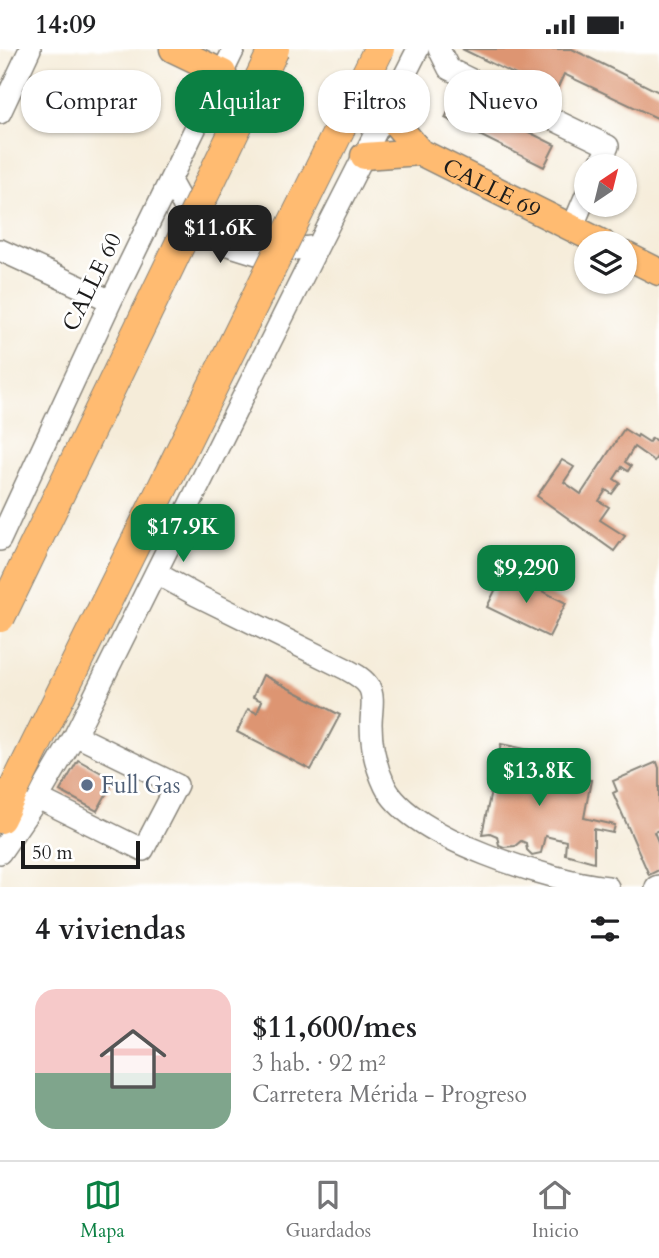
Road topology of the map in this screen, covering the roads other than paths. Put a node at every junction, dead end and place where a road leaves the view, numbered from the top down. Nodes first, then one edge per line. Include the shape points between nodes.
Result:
1 (30, 49) edge
2 (173, 49) edge
3 (234, 49) edge
4 (274, 49) edge
5 (379, 49) edge
6 (418, 49) edge
7 (439, 49) edge
8 (217, 70) edge
9 (224, 70) edge
10 (407, 70) edge
11 (0, 113) edge
12 (194, 133) edge
13 (376, 133) edge
14 (404, 133) edge
15 (420, 152) junction
16 (605, 154) edge
17 (364, 156) junction
18 (170, 181) junction
19 (577, 217) edge
20 (572, 228) junction
21 (578, 231) edge
22 (317, 246) junction
23 (0, 250) edge
24 (637, 261) edge
25 (659, 272) edge
26 (111, 301) junction
27 (0, 540) edge
28 (156, 573) junction
29 (0, 617) edge
30 (75, 735) junction
31 (26, 793) junction
32 (0, 818) edge
33 (0, 853) edge
34 (608, 887) edge

1 - 11 street
2 - 8 main road
3 - 9 street, CALLE 60
4 - 29 highway, bridge
5 - 31 highway, bridge
6 - 10 street
7 - 16 street via 449,69 608,146
12 - 18 street, CALLE 60
13 - 17 street
14 - 15 main road, CALLE 69
15 - 17 main road, CALLE 69
15 - 20 main road, CALLE 69
17 - 22 street
18 - 22 street via 204,229 228,245 257,254
18 - 26 street, CALLE 60
19 - 20 street
20 - 21 main road, CALLE 69
22 - 28 street
23 - 26 street
24 - 25 main road
26 - 27 street, CALLE 60
28 - 30 street
28 - 34 street via 365,682 372,698 375,761 386,788 433,831 543,873
30 - 31 street
30 - 31 street via 177,785 143,850
31 - 32 highway
31 - 33 street

